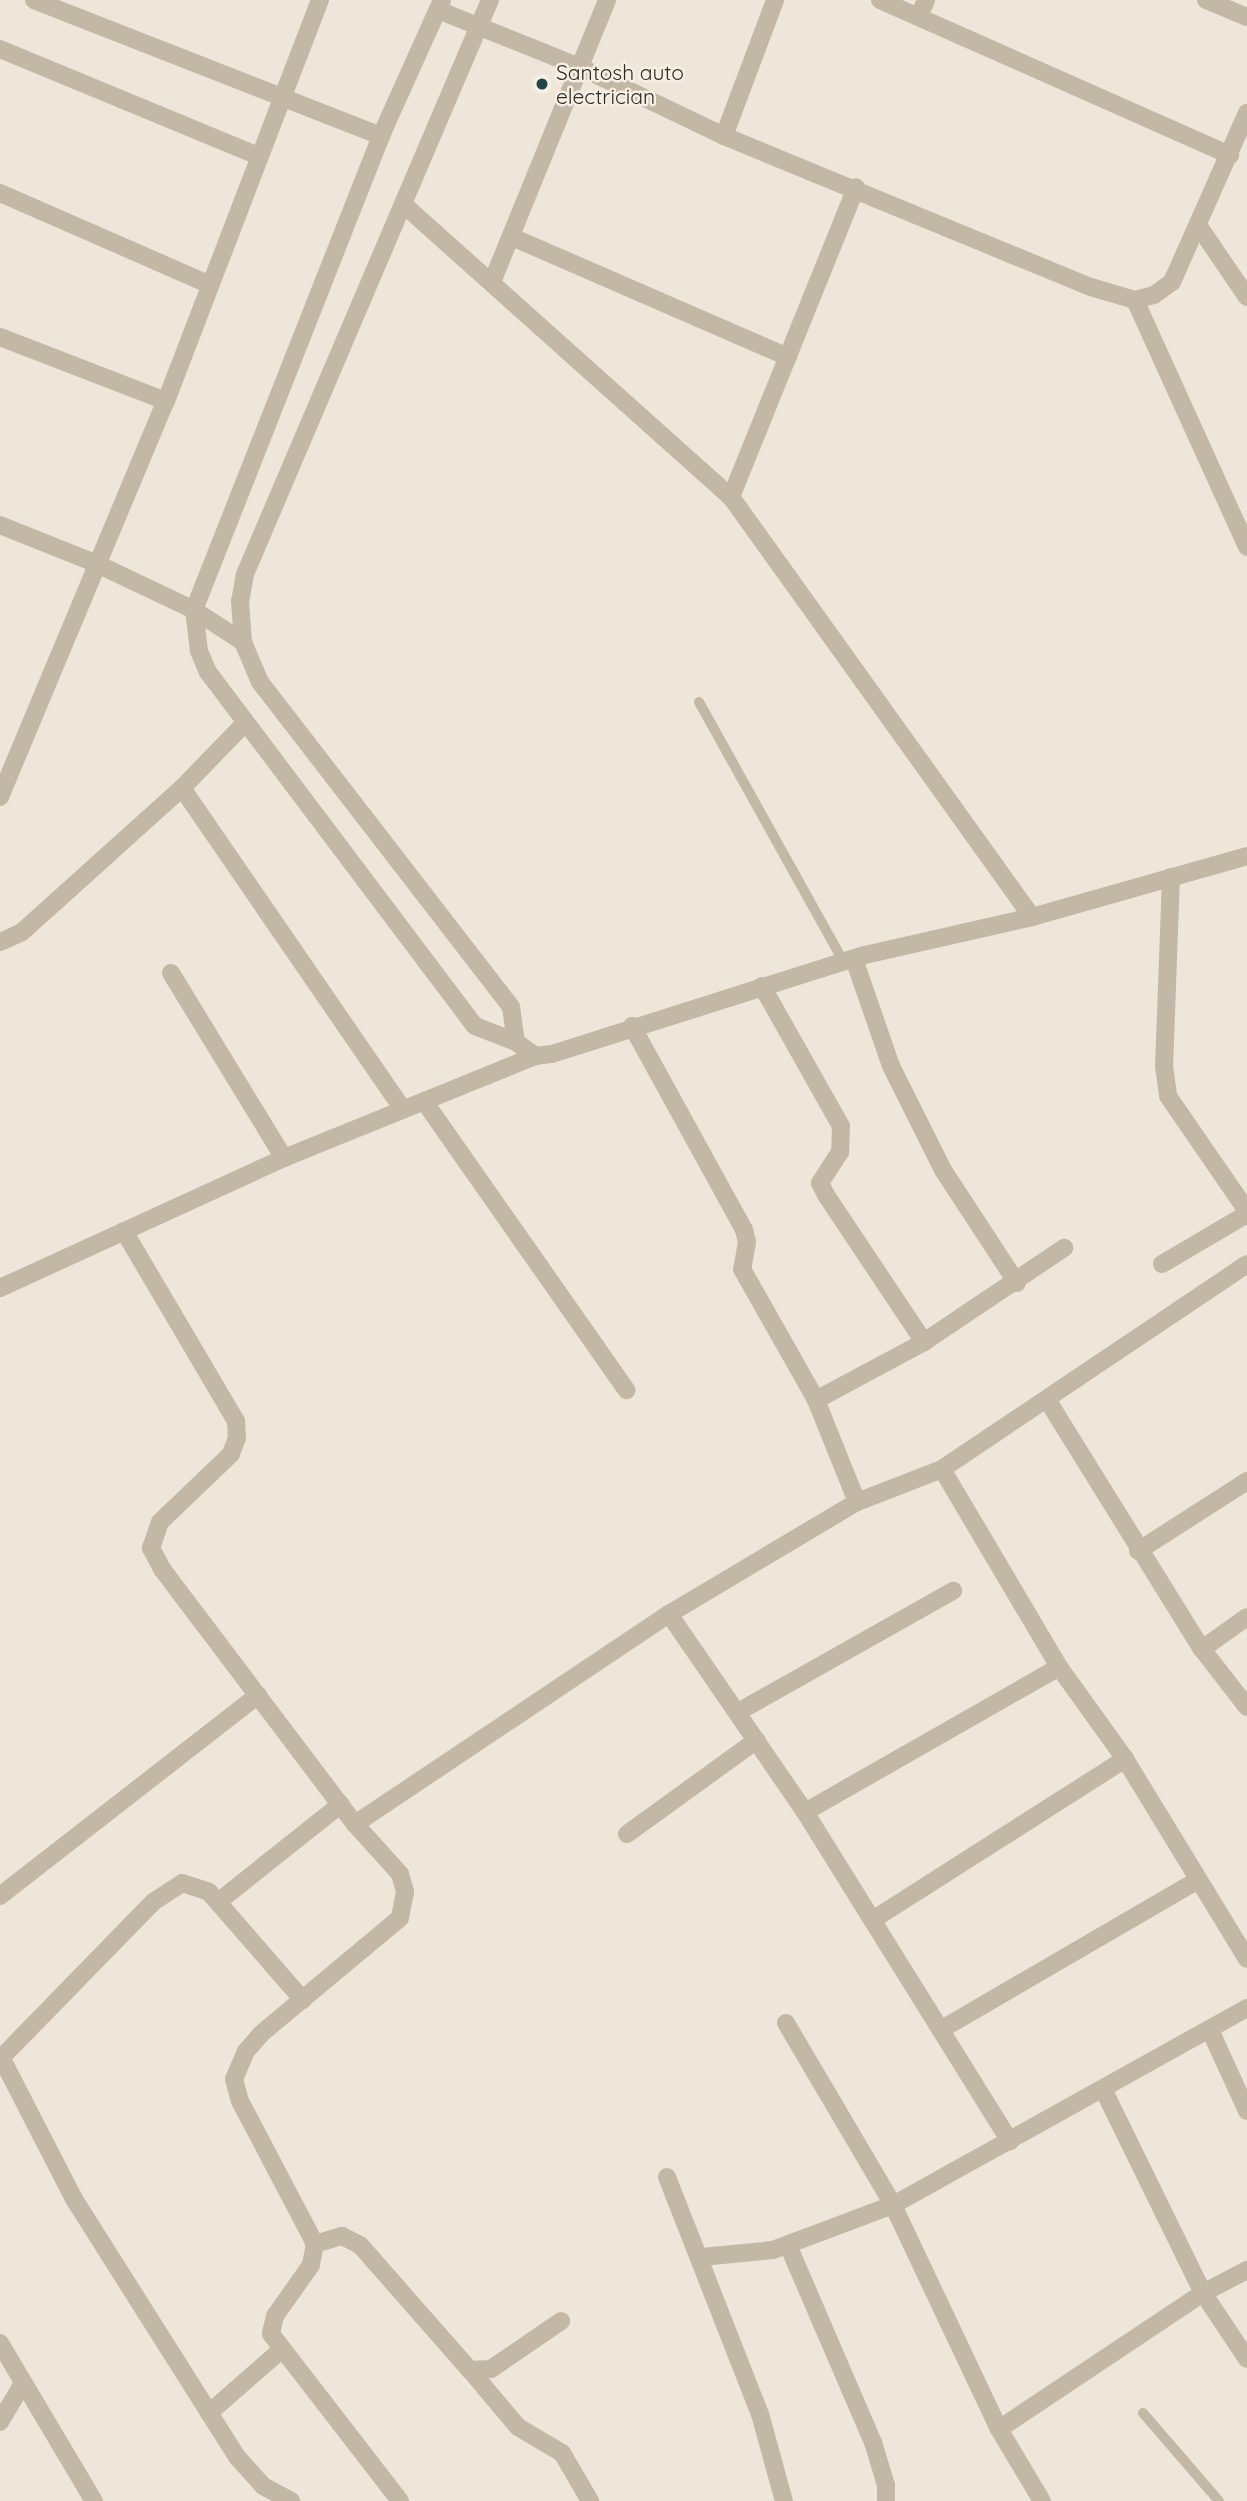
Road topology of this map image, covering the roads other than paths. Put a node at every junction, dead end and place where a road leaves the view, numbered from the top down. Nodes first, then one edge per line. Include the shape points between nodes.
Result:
1 (34, 0) edge
2 (320, 0) edge
3 (490, 0) edge
4 (607, 0) edge
5 (775, 0) edge
6 (880, 0) edge
7 (1206, 0) edge
8 (440, 5) edge
9 (923, 8) edge
10 (1247, 18) edge
11 (479, 26) junction
12 (0, 49) edge
13 (580, 67) junction
14 (284, 99) junction
15 (1247, 113) edge
16 (724, 135) junction
17 (381, 136) junction
18 (1230, 155) junction
19 (258, 156) junction
20 (856, 187) junction
21 (0, 193) edge
22 (403, 204) junction
23 (1198, 225) junction
24 (512, 237) junction
25 (492, 282) junction
26 (208, 284) junction
27 (1247, 297) edge
28 (1135, 300) junction
29 (0, 337) edge
30 (788, 357) junction
31 (166, 401) junction
32 (731, 497) junction
33 (0, 525) edge
34 (1247, 547) edge
35 (95, 563) junction
36 (194, 610) junction
37 (243, 642) junction
38 (699, 702) dead end
39 (245, 723) junction
40 (182, 788) junction
41 (0, 797) edge
42 (1247, 856) edge
43 (1171, 877) junction
44 (1032, 917) junction
45 (0, 942) edge
46 (848, 960) junction
47 (171, 973) dead end
48 (762, 986) junction
49 (632, 1026) junction
50 (516, 1042) junction
51 (535, 1056) junction
52 (424, 1101) junction
53 (403, 1109) junction
54 (284, 1158) junction
55 (1247, 1212) edge
56 (124, 1231) junction
57 (1064, 1248) dead end
58 (1162, 1265) dead end
59 (1247, 1265) edge
60 (1017, 1283) junction
61 (0, 1288) edge
62 (924, 1342) junction
63 (626, 1390) dead end
64 (816, 1400) junction
65 (1048, 1401) junction
66 (942, 1469) junction
67 (1247, 1481) edge
68 (856, 1502) junction
69 (1138, 1551) junction
70 (953, 1591) dead end
71 (669, 1614) junction
72 (1247, 1617) edge
73 (1202, 1649) junction
74 (1059, 1667) junction
75 (258, 1695) junction
76 (1247, 1707) edge
77 (738, 1712) junction
78 (757, 1740) junction
79 (1125, 1759) junction
80 (341, 1804) junction
81 (805, 1812) junction
82 (355, 1824) junction
83 (627, 1834) dead end
84 (1198, 1880) junction
85 (0, 1896) edge
86 (218, 1902) junction
87 (874, 1919) junction
88 (1247, 1959) edge
89 (303, 2000) junction
90 (1247, 2008) edge
91 (786, 2023) dead end
92 (942, 2029) junction
93 (1210, 2031) junction
94 (1, 2056) edge
95 (1104, 2091) junction
96 (1247, 2111) edge
97 (1010, 2141) junction
98 (667, 2177) dead end
99 (893, 2205) junction
100 (315, 2244) junction
101 (788, 2245) junction
102 (702, 2257) junction
103 (1247, 2270) edge
104 (1203, 2293) junction
105 (561, 2321) dead end
106 (0, 2343) edge
107 (282, 2349) junction
108 (1247, 2360) edge
109 (470, 2370) junction
110 (22, 2385) junction
111 (209, 2413) junction
112 (1143, 2413) dead end
113 (0, 2422) edge
114 (999, 2428) junction
115 (94, 2501) edge
116 (291, 2501) edge
117 (401, 2501) edge
118 (590, 2501) edge
119 (784, 2501) edge
120 (886, 2501) edge
121 (1042, 2501) edge
122 (1219, 2501) edge

1 - 14 street
2 - 14 street
3 - 11 street
4 - 13 street
5 - 16 street
6 - 9 street
7 - 10 street
8 - 11 street
8 - 17 street
9 - 18 street
11 - 13 street
11 - 22 street
12 - 19 street
13 - 16 street
13 - 24 street
14 - 17 street
14 - 19 street
15 - 18 street
16 - 20 street
17 - 36 street
18 - 23 street
19 - 26 street
20 - 28 street via 1091,287
20 - 30 street
21 - 26 street
22 - 25 street
22 - 37 street via 245,574 240,601
23 - 27 street
23 - 28 street via 1172,282 1154,295
24 - 25 street
24 - 30 street
25 - 32 street
26 - 31 street
28 - 34 street
29 - 31 street
30 - 32 street
31 - 35 street
32 - 44 street
33 - 35 street
35 - 36 street
35 - 41 street
36 - 37 street
36 - 39 street via 199,651 208,672
37 - 50 street via 260,682 511,1007
38 - 46 lane
39 - 40 street
39 - 50 street via 475,1026
40 - 45 street via 22,932
40 - 53 street
42 - 43 street
43 - 44 street
43 - 55 street via 1164,1066 1168,1096
44 - 46 street
46 - 48 street
46 - 60 street via 891,1066 943,1170
47 - 54 street
48 - 49 street
48 - 62 street via 841,1126 840,1152 820,1183 825,1195
49 - 51 street
49 - 64 street via 744,1230 747,1242 741,1269
50 - 51 street
51 - 52 street
52 - 53 street
52 - 63 street
53 - 54 street
54 - 56 street
55 - 58 street
56 - 61 street
56 - 75 street via 236,1421 231,1454 160,1522 151,1548
57 - 60 street
59 - 65 street
60 - 62 street
62 - 64 street
64 - 68 street
65 - 66 street
65 - 69 street
66 - 68 street
66 - 74 street
67 - 69 street
68 - 71 street
69 - 73 street
70 - 77 street
71 - 77 street
71 - 82 street
72 - 73 street
73 - 76 street
74 - 79 street
74 - 81 street
75 - 80 street
75 - 85 street
77 - 78 street
78 - 81 street
78 - 83 street
79 - 84 street
79 - 87 street
80 - 82 street
80 - 86 street
81 - 87 street
82 - 89 street via 400,1874 405,1905 400,1918
84 - 88 street
84 - 92 street
86 - 89 street
86 - 94 street via 197,1886 182,1882 165,1892
87 - 92 street
89 - 100 street via 246,2051 234,2079 240,2101
90 - 93 street
91 - 99 street
92 - 97 street
93 - 95 street
93 - 96 street
94 - 111 street via 74,2199
95 - 97 street
95 - 104 street
97 - 99 street
98 - 102 street
99 - 101 street
99 - 114 street
100 - 107 street via 311,2265 270,2325
100 - 109 street via 342,2236 360,2245
101 - 102 street
101 - 120 street via 873,2442
102 - 119 street via 760,2414
103 - 104 street
104 - 108 street
104 - 114 street
105 - 109 street via 491,2369
106 - 110 street
107 - 111 street
107 - 117 street
109 - 118 street via 518,2427 562,2453
110 - 113 street
110 - 115 street
111 - 116 street via 262,2486
112 - 122 lane
114 - 121 street

